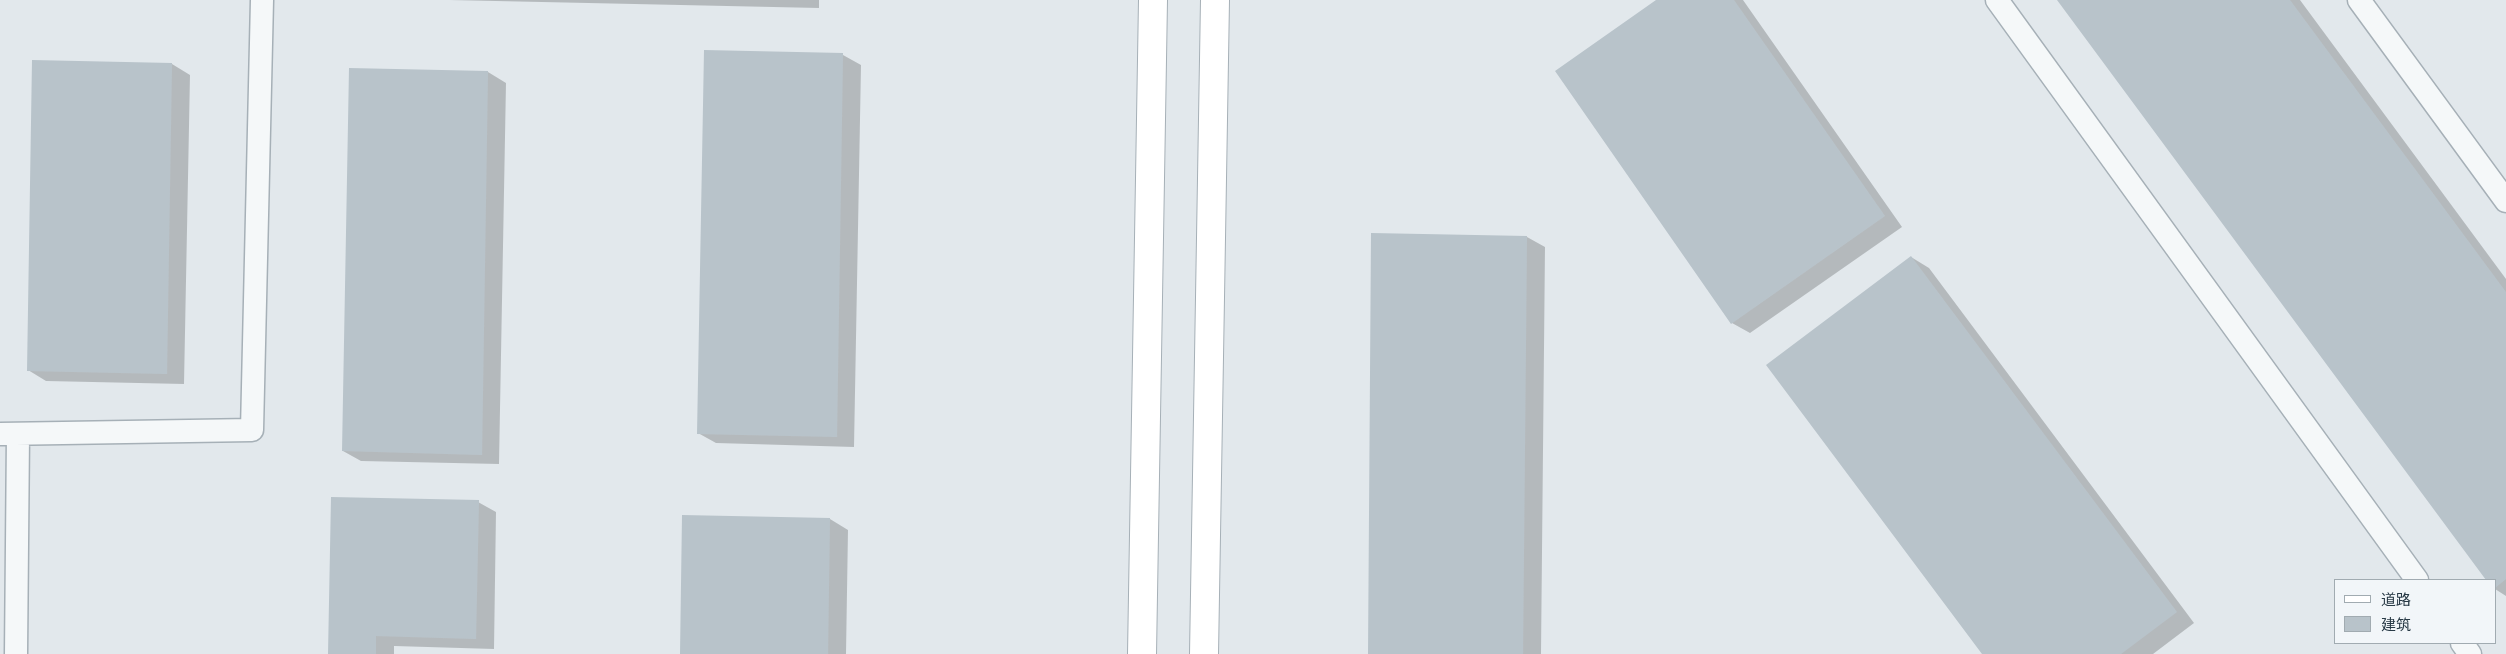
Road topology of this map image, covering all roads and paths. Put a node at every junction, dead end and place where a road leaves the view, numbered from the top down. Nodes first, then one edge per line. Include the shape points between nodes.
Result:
1 (262, 0) edge
2 (1153, 0) edge
3 (1215, 0) edge
4 (1996, 0) edge
5 (2359, 0) edge
6 (2506, 201) edge
7 (9, 434) edge
8 (2416, 579) edge
9 (16, 654) edge
10 (1142, 654) edge
11 (1204, 654) edge

1 - 7 lane via 252,430
2 - 10 street
3 - 11 street
4 - 8 lane
5 - 6 lane
7 - 9 lane

